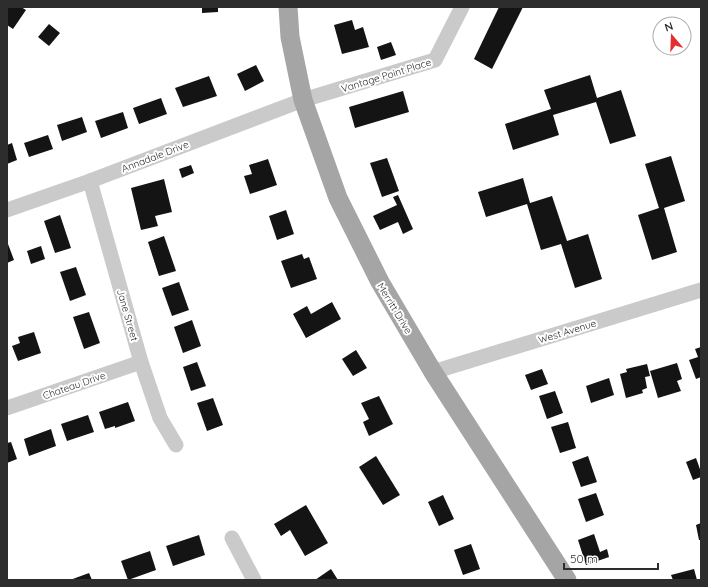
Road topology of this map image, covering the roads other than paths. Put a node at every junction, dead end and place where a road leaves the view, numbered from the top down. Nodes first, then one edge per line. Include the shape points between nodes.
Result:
1 (288, 7) edge
2 (462, 7) edge
3 (303, 100) junction
4 (90, 181) junction
5 (7, 210) edge
6 (701, 290) edge
7 (141, 362) junction
8 (433, 372) junction
9 (7, 408) edge
10 (176, 445) dead end
11 (232, 538) dead end
12 (252, 579) edge
13 (567, 580) edge

1 - 3 main road, Merritt Drive via 290,37
2 - 3 street, Vantage Point Place via 436,60
3 - 4 street, Annadale Drive
3 - 8 main road, Merritt Drive via 338,198 380,282
4 - 5 street, Annadale Drive
4 - 7 street, Jane Street
6 - 8 street, West Avenue
7 - 9 street, Chateau Drive
7 - 10 street, Jane Street via 160,418
8 - 13 main road, Merritt Drive
11 - 12 street

